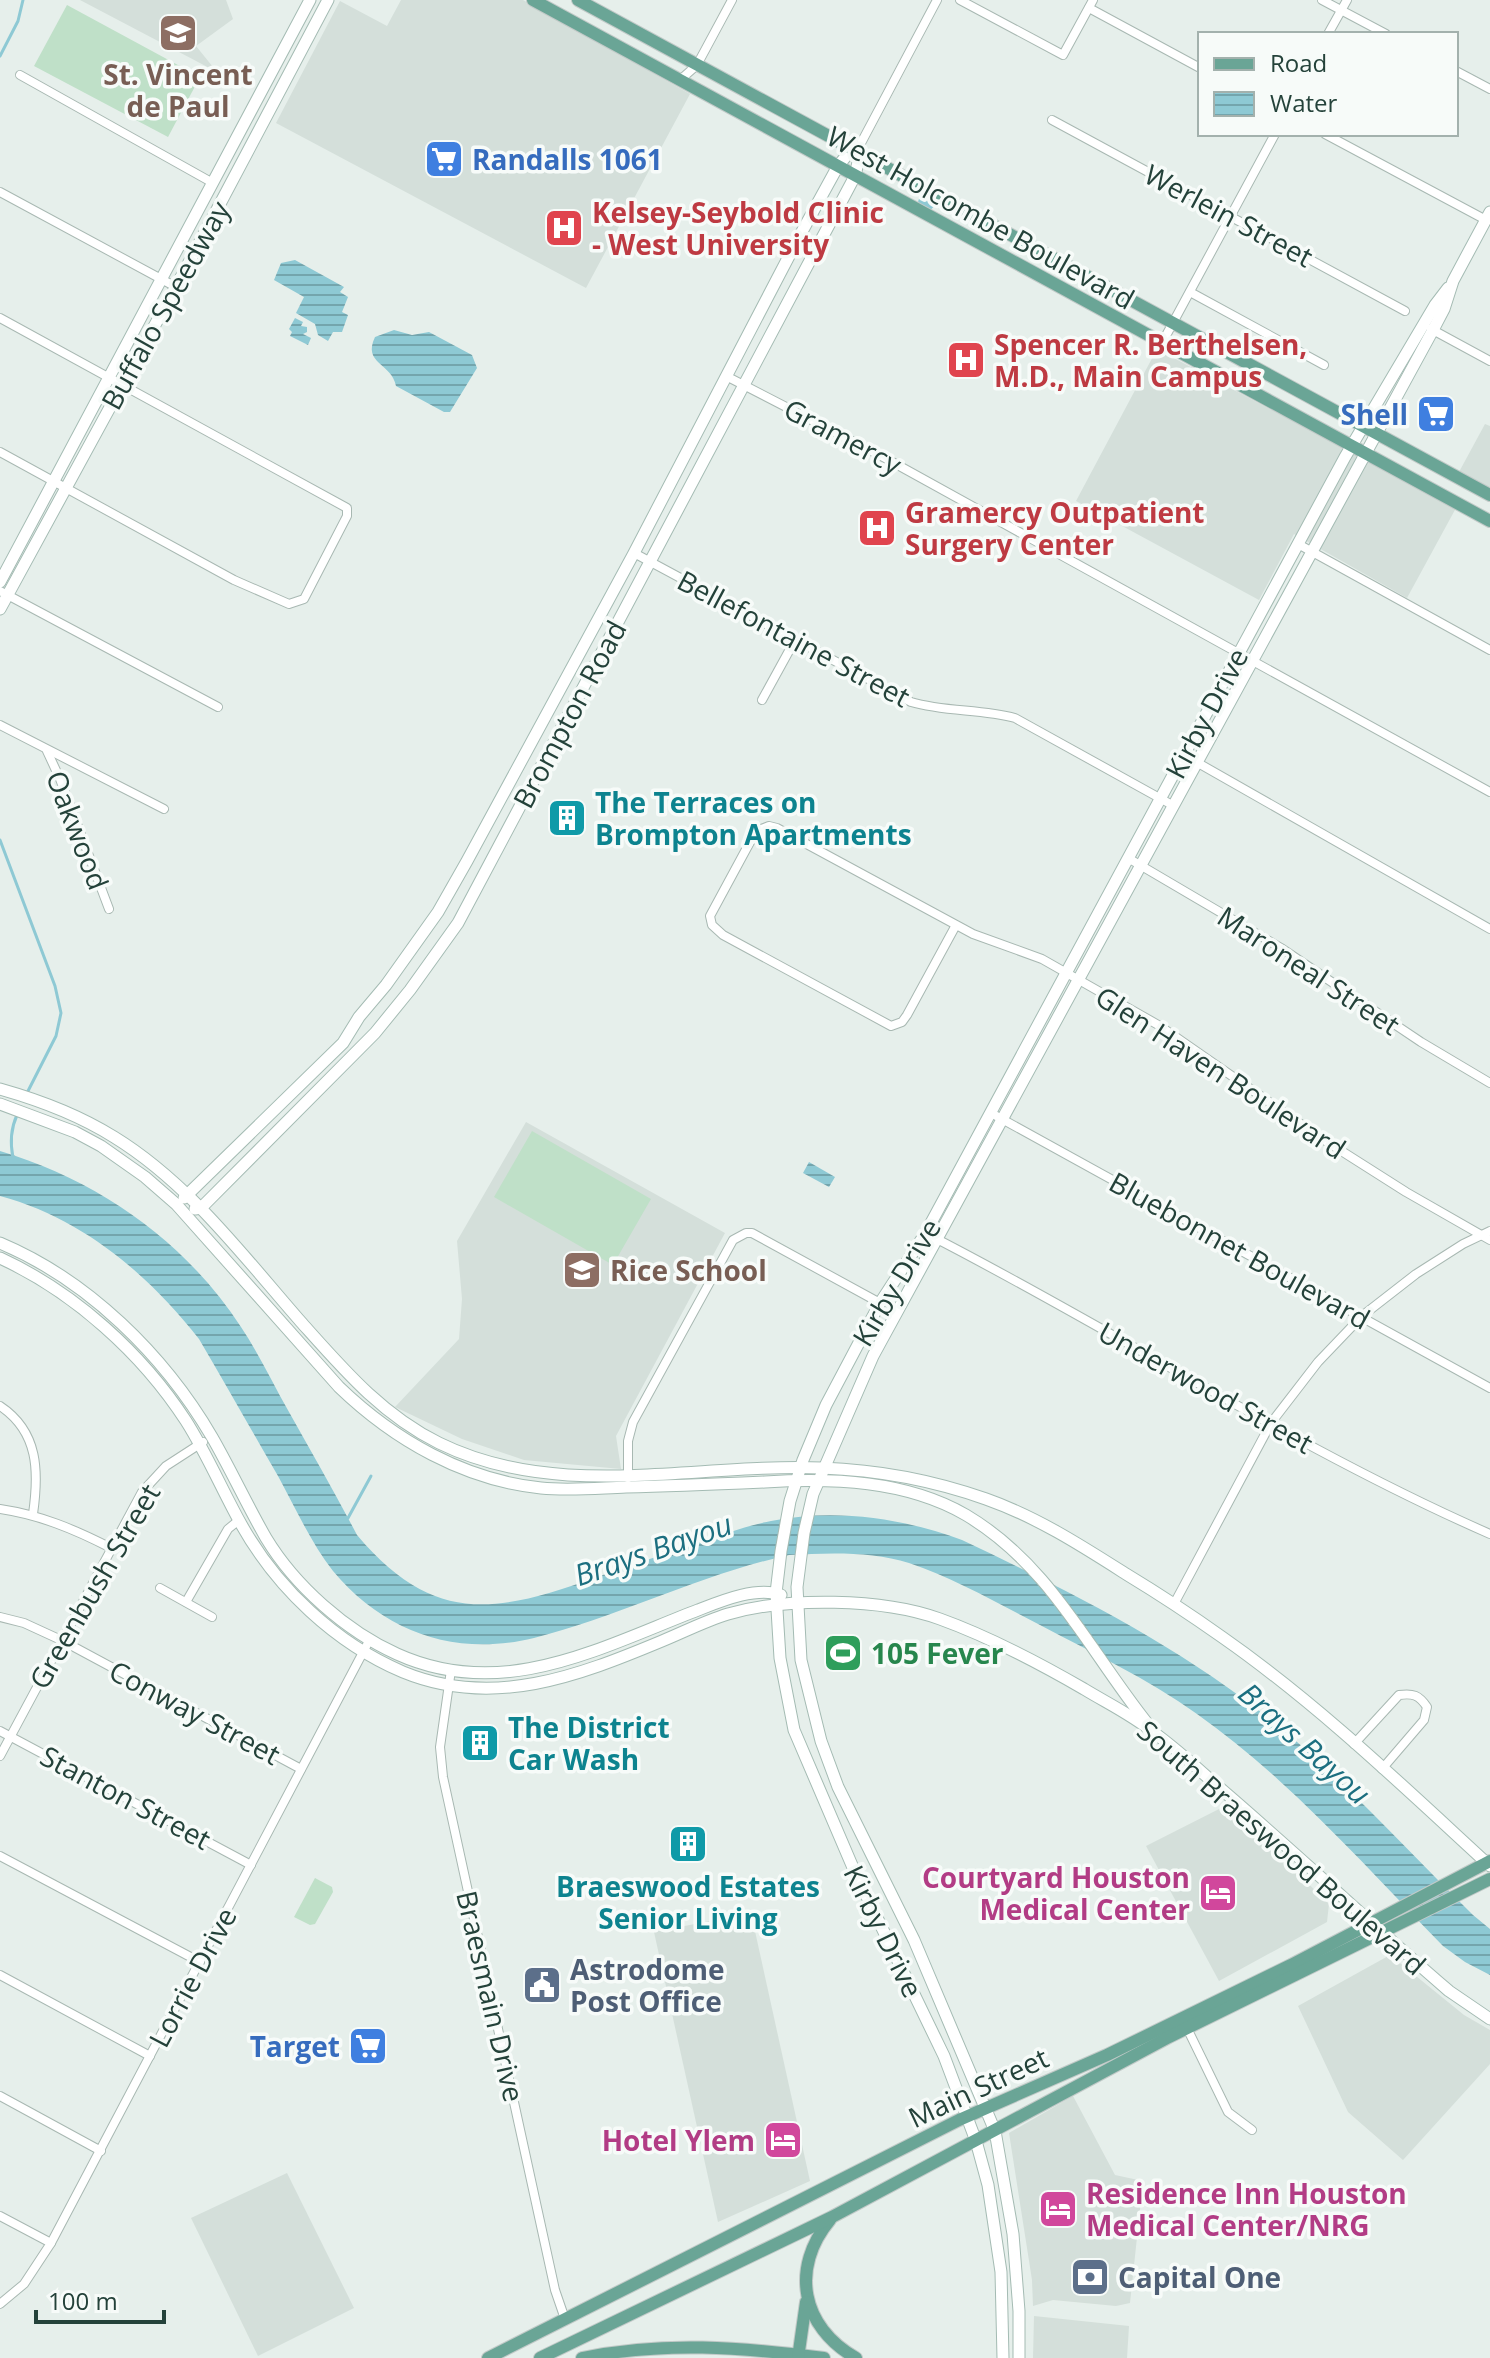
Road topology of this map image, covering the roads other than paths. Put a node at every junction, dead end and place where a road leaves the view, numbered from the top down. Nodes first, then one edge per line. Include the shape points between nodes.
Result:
1 (310, 0) edge
2 (328, 0) edge
3 (533, 0) edge
4 (578, 0) edge
5 (732, 0) edge
6 (937, 0) edge
7 (960, 0) edge
8 (1322, 0) edge
9 (1347, 0) edge
10 (1091, 4) edge
11 (1341, 10) junction
12 (1329, 32) edge
13 (1382, 32) edge
14 (284, 49) junction
15 (697, 65) junction
16 (293, 66) junction
17 (1198, 67) edge
18 (1458, 72) edge
19 (20, 75) dead end
20 (680, 80) junction
21 (1490, 89) edge
22 (1052, 120) dead end
23 (1274, 136) edge
24 (1329, 136) edge
25 (858, 149) junction
26 (838, 166) junction
27 (855, 176) junction
28 (213, 183) junction
29 (0, 192) edge
30 (1231, 216) junction
31 (1487, 221) edge
32 (161, 279) junction
33 (176, 287) junction
34 (772, 288) junction
35 (1190, 292) junction
36 (790, 299) junction
37 (1405, 311) dead end
38 (0, 318) edge
39 (1174, 324) junction
40 (1428, 327) junction
41 (1162, 343) junction
42 (1490, 361) edge
43 (1324, 365) dead end
44 (726, 376) junction
45 (108, 377) junction
46 (744, 384) junction
47 (121, 385) junction
48 (1369, 430) junction
49 (1352, 446) junction
50 (0, 452) edge
51 (1364, 452) junction
52 (59, 484) junction
53 (1490, 495) edge
54 (1490, 521) edge
55 (1298, 544) junction
56 (1311, 551) junction
57 (634, 553) junction
58 (649, 561) junction
59 (0, 582) edge
60 (4, 593) edge
61 (0, 609) edge
62 (795, 640) junction
63 (1490, 650) edge
64 (1239, 653) junction
65 (1253, 661) junction
66 (762, 700) dead end
67 (218, 707) dead end
68 (0, 725) edge
69 (539, 726) junction
70 (557, 735) junction
71 (47, 750) junction
72 (1184, 755) junction
73 (1198, 763) junction
74 (1490, 792) edge
75 (1161, 799) junction
76 (1174, 806) junction
77 (164, 809) dead end
78 (1128, 858) junction
79 (1142, 865) junction
80 (109, 909) dead end
81 (956, 925) junction
82 (1490, 929) edge
83 (1066, 972) junction
84 (1080, 980) junction
85 (359, 1017) junction
86 (375, 1033) junction
87 (1490, 1083) edge
88 (3, 1090) edge
89 (0, 1104) edge
90 (273, 1111) junction
91 (991, 1113) junction
92 (1003, 1119) junction
93 (285, 1123) junction
94 (185, 1194) junction
95 (201, 1208) junction
96 (182, 1211) junction
97 (1490, 1231) edge
98 (925, 1234) junction
99 (1480, 1235) junction
100 (937, 1240) junction
101 (1490, 1240) edge
102 (0, 1243) edge
103 (0, 1258) edge
104 (880, 1303) junction
105 (1362, 1316) junction
106 (321, 1344) junction
107 (310, 1354) junction
108 (873, 1356) junction
109 (1490, 1388) edge
110 (0, 1406) edge
111 (1271, 1423) junction
112 (212, 1437) junction
113 (200, 1444) junction
114 (822, 1468) junction
115 (510, 1469) junction
116 (798, 1474) junction
117 (628, 1481) junction
118 (817, 1481) junction
119 (508, 1482) junction
120 (0, 1509) edge
121 (33, 1514) junction
122 (239, 1520) junction
123 (1490, 1534) edge
124 (111, 1548) junction
125 (160, 1588) dead end
126 (776, 1599) junction
127 (186, 1602) junction
128 (798, 1603) junction
129 (1174, 1604) junction
130 (0, 1617) edge
131 (212, 1617) dead end
132 (370, 1639) junction
133 (61, 1640) junction
134 (364, 1651) junction
135 (451, 1670) junction
136 (449, 1685) junction
137 (0, 1731) edge
138 (1155, 1733) junction
139 (11, 1735) junction
140 (1354, 1744) junction
141 (0, 1756) edge
142 (301, 1769) junction
143 (1382, 1769) junction
144 (0, 1856) edge
145 (1489, 1864) edge
146 (251, 1865) junction
147 (1484, 1882) edge
148 (1371, 1923) junction
149 (1388, 1930) junction
150 (914, 1940) junction
151 (893, 1950) junction
152 (200, 1962) junction
153 (0, 1975) edge
154 (1490, 2019) edge
155 (1185, 2023) junction
156 (150, 2056) junction
157 (0, 2096) edge
158 (986, 2108) junction
159 (967, 2117) junction
160 (1252, 2130) dead end
161 (995, 2131) junction
162 (976, 2141) junction
163 (101, 2151) junction
164 (0, 2216) edge
165 (832, 2217) junction
166 (51, 2243) junction
167 (1015, 2259) junction
168 (999, 2260) junction
169 (807, 2295) junction
170 (0, 2304) edge
171 (565, 2319) junction
172 (577, 2341) junction
173 (615, 2354) edge
174 (798, 2356) edge
175 (488, 2358) edge
176 (540, 2358) edge
177 (582, 2358) edge
178 (824, 2358) edge
179 (856, 2358) edge
180 (1003, 2358) edge
181 (1019, 2358) edge

1 - 14 main road, Buffalo Speedway
2 - 16 main road, Buffalo Speedway
3 - 20 main road, West Holcombe Boulevard
4 - 15 main road, West Holcombe Boulevard
5 - 15 street
6 - 25 street, Brompton Road
7 - 10 street via 1063,55
8 - 11 street
9 - 11 street
10 - 17 street
11 - 12 street
11 - 13 street
14 - 16 main road
14 - 28 main road, Buffalo Speedway
15 - 20 street
15 - 25 main road, West Holcombe Boulevard
16 - 33 main road, Buffalo Speedway
18 - 21 street
19 - 28 street
20 - 26 main road, West Holcombe Boulevard
22 - 30 street, Werlein Street
23 - 30 street
24 - 31 street
25 - 26 main road, Brompton Road
25 - 27 main road, Brompton Road
25 - 39 main road, West Holcombe Boulevard
26 - 27 main road, West Holcombe Boulevard
26 - 34 main road, Brompton Road
27 - 36 main road, Brompton Road
27 - 41 main road, West Holcombe Boulevard
28 - 32 main road, Buffalo Speedway
29 - 32 street
30 - 35 street
30 - 37 street, Werlein Street
31 - 40 main road, Kirby Drive
32 - 33 street
32 - 45 main road, Buffalo Speedway
33 - 47 main road, Buffalo Speedway
34 - 36 main road
34 - 44 main road, Brompton Road
35 - 39 street
35 - 43 street
36 - 46 main road, Brompton Road
38 - 45 street
39 - 41 street
39 - 48 main road, West Holcombe Boulevard
40 - 42 street
40 - 48 main road, Kirby Drive
41 - 49 main road, West Holcombe Boulevard
44 - 46 street, Gramercy
44 - 57 main road, Brompton Road
45 - 47 street
45 - 52 main road, Buffalo Speedway
46 - 58 main road, Brompton Road
46 - 64 street, Gramercy
47 - 52 main road, Buffalo Speedway
47 - 52 street via 347,508 304,599 289,604 234,580
48 - 49 main road, Kirby Drive
48 - 51 main road, Kirby Drive
48 - 53 main road, West Holcombe Boulevard
49 - 51 main road, West Holcombe Boulevard
49 - 55 main road, Kirby Drive
50 - 52 street
51 - 54 main road, West Holcombe Boulevard
51 - 56 main road, Kirby Drive
52 - 59 main road, Buffalo Speedway
52 - 60 main road, Buffalo Speedway
55 - 56 street
55 - 64 main road, Kirby Drive
56 - 63 street
56 - 65 main road, Kirby Drive
57 - 58 street, Bellefontaine Street
57 - 69 main road, Brompton Road
58 - 62 street, Bellefontaine Street
58 - 70 main road, Brompton Road
60 - 61 main road, Buffalo Speedway
60 - 67 street
62 - 66 street
62 - 75 street, Bellefontaine Street via 911,702 1015,718
64 - 65 street, Gramercy
64 - 72 main road, Kirby Drive
65 - 73 main road, Kirby Drive
65 - 74 street, Gramercy
68 - 71 street
69 - 70 main road
69 - 85 main road, Brompton Road via 438,912
70 - 86 main road, Brompton Road via 458,923
71 - 77 street
71 - 80 street, Oakwood
72 - 73 street
72 - 75 main road, Kirby Drive
73 - 76 main road, Kirby Drive
73 - 82 street
75 - 76 street, Bellefontaine Street
75 - 78 main road, Kirby Drive
76 - 79 main road, Kirby Drive
78 - 79 street, Maroneal Street
78 - 83 main road, Kirby Drive
79 - 84 main road, Kirby Drive
79 - 87 street, Maroneal Street
81 - 81 street, Glen Haven Boulevard via 902,1022 885,1025 719,932 710,916 756,831 769,826
81 - 83 street, Glen Haven Boulevard
83 - 84 street, Glen Haven Boulevard
83 - 91 main road, Kirby Drive
84 - 92 main road, Kirby Drive
84 - 99 street, Glen Haven Boulevard via 1160,1026 1321,1138
85 - 86 main road
85 - 90 main road, Brompton Road via 343,1043
86 - 93 main road, Brompton Road
88 - 94 main road via 113,1136
89 - 96 main road via 101,1146
90 - 93 main road
90 - 94 main road, Brompton Road
91 - 92 street, Bluebonnet Boulevard
91 - 98 main road, Kirby Drive
92 - 100 main road, Kirby Drive
92 - 105 street, Bluebonnet Boulevard
93 - 95 main road, Brompton Road
94 - 95 main road
94 - 96 main road
95 - 96 main road
95 - 106 main road
96 - 107 main road
97 - 99 street
98 - 100 street, Underwood Street
98 - 104 main road, Kirby Drive
99 - 101 street, Glen Haven Boulevard
99 - 105 street via 1416,1274
100 - 108 main road, Kirby Drive
100 - 111 street, Underwood Street
102 - 112 main road via 50,1269 119,1323 173,1380
103 - 113 main road via 69,1299 123,1345 172,1400
104 - 108 main road via 888,1318
104 - 116 main road, Kirby Drive via 826,1405
104 - 117 street via 752,1233 740,1235 633,1422
105 - 109 street, Bluebonnet Boulevard
105 - 111 street
106 - 107 main road
106 - 115 main road via 360,1388 416,1431
107 - 119 main road via 360,1407 405,1440 464,1469
108 - 114 main road, Kirby Drive
110 - 121 street via 18,1421 34,1452 38,1481
111 - 123 street, Underwood Street
111 - 129 street
112 - 113 street, Greenbush Street
112 - 132 main road via 267,1541 288,1569
113 - 122 main road
113 - 124 street, Greenbush Street via 166,1466 142,1492
114 - 116 main road
114 - 118 main road, Kirby Drive
114 - 129 main road via 930,1483 987,1500 1048,1526
115 - 117 main road
115 - 119 main road
116 - 117 main road
116 - 118 main road
116 - 126 main road, Kirby Drive
117 - 119 main road via 542,1488
118 - 128 main road, Kirby Drive via 798,1573
118 - 138 main road via 862,1483 920,1495 994,1533 1046,1582
120 - 121 street
121 - 124 street
122 - 127 street via 228,1529
122 - 134 main road via 300,1602
124 - 133 street, Greenbush Street
125 - 127 street
126 - 128 main road, South Braeswood Boulevard
126 - 135 main road via 739,1597 710,1605 553,1666 508,1673
126 - 136 main road via 556,1681 495,1690
126 - 151 main road, Kirby Drive via 780,1658 794,1730
127 - 131 street
128 - 138 main road, South Braeswood Boulevard via 842,1603 936,1617 1056,1673
128 - 150 main road, Kirby Drive via 802,1669 821,1741 838,1787
129 - 140 main road
130 - 133 street, Conway Street
132 - 134 street, Lorrie Drive
132 - 135 main road via 418,1662
133 - 139 street, Greenbush Street
133 - 142 street, Conway Street
134 - 136 main road via 402,1671
134 - 142 street, Lorrie Drive
135 - 136 street, Braesmain Drive
136 - 171 street, Braesmain Drive via 440,1747 443,1777
137 - 139 street, Stanton Street
138 - 148 main road, South Braeswood Boulevard
139 - 141 street, Greenbush Street
139 - 146 street, Stanton Street
140 - 143 main road
140 - 143 street via 1399,1695 1421,1698 1427,1707 1424,1720
142 - 146 street, Lorrie Drive
143 - 145 main road
144 - 152 street
145 - 148 main road, Main Street
146 - 152 street, Lorrie Drive
147 - 149 main road, Main Street
148 - 149 main road, South Braeswood Boulevard
148 - 155 main road, Main Street
149 - 154 main road, South Braeswood Boulevard via 1449,1991
149 - 155 main road, Main Street
150 - 151 main road
150 - 158 main road, Kirby Drive
151 - 159 main road, Kirby Drive
152 - 156 street, Lorrie Drive
153 - 156 street
155 - 158 main road, Main Street
155 - 160 street via 1228,2112
155 - 161 main road, Main Street
156 - 163 street, Lorrie Drive
157 - 163 street
158 - 159 main road, Main Street
158 - 161 main road, Kirby Drive
159 - 162 main road, Kirby Drive
159 - 171 main road, Main Street
161 - 162 main road, Main Street
161 - 167 main road, Kirby Drive
162 - 165 main road, Main Street
162 - 168 main road, Kirby Drive
163 - 166 street, Lorrie Drive
164 - 166 street
165 - 169 main road via 809,2253
165 - 172 main road, Main Street
166 - 170 street, Lorrie Drive via 24,2284
167 - 168 main road
167 - 181 main road, Kirby Drive
168 - 180 main road, Kirby Drive
169 - 174 main road
169 - 179 main road via 819,2328
171 - 172 main road
171 - 175 main road, Main Street
172 - 176 main road, Main Street
173 - 174 main road via 666,2346 722,2346
173 - 177 main road
174 - 178 main road

